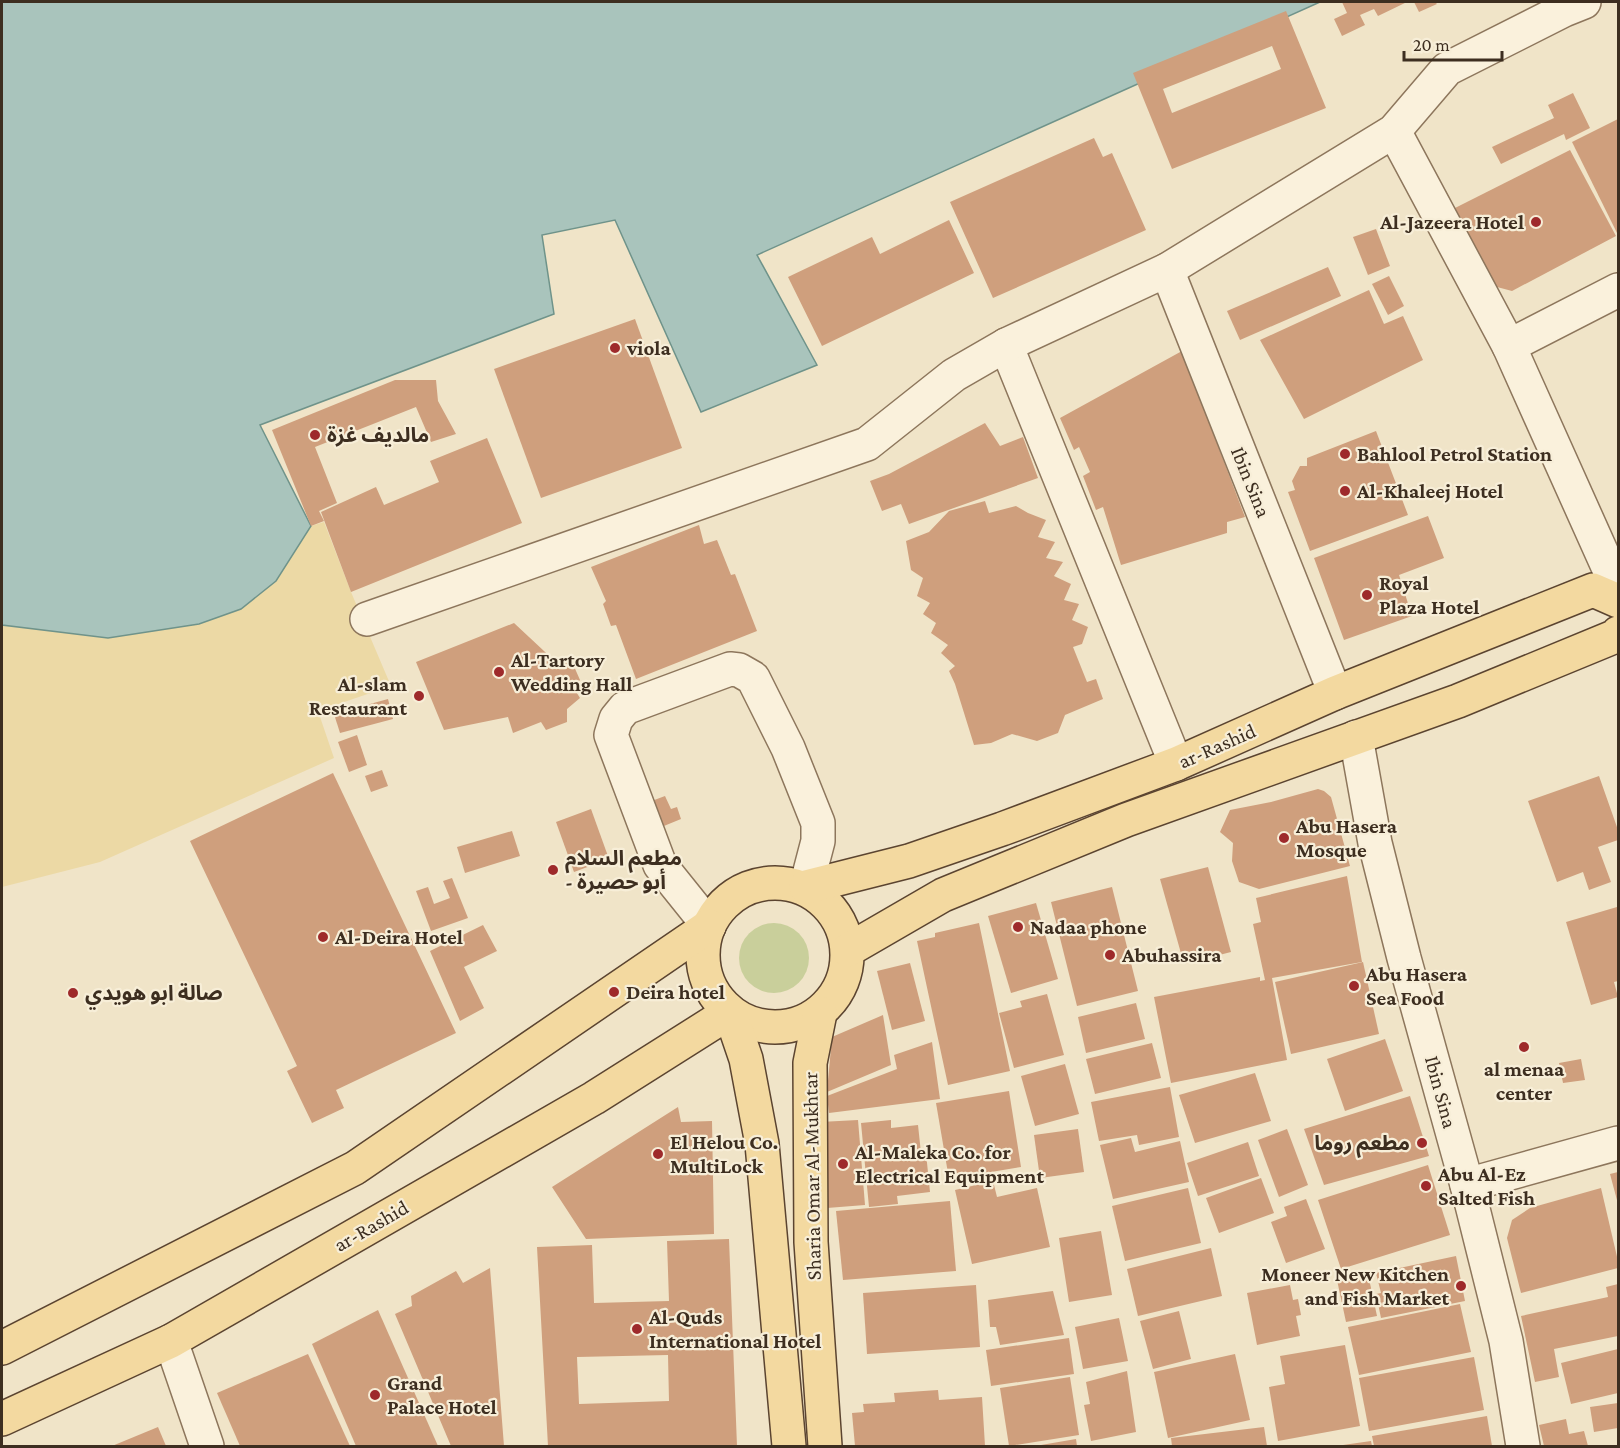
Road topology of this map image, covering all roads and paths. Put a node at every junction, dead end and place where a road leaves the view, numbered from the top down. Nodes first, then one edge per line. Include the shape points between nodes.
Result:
1 (1584, 2) edge
2 (1394, 130) junction
3 (1167, 270) junction
4 (1618, 290) edge
5 (1006, 345) junction
6 (1509, 345) junction
7 (1618, 589) edge
8 (1618, 600) edge
9 (367, 619) dead end
10 (1618, 633) edge
11 (1335, 693) junction
12 (1356, 737) junction
13 (1176, 765) junction
14 (806, 887) junction
15 (709, 926) junction
16 (848, 950) junction
17 (730, 1012) junction
18 (820, 1013) junction
19 (1618, 1143) edge
20 (1467, 1185) junction
21 (171, 1341) junction
22 (2, 1348) edge
23 (2, 1419) edge
24 (207, 1446) edge
25 (789, 1446) edge
26 (825, 1446) edge
27 (1523, 1446) edge

1 - 2 street via 1447,69
2 - 3 street
2 - 6 street
3 - 5 street
3 - 11 street, Ibin Sina
4 - 6 street
5 - 9 street via 954,375 867,444
5 - 13 street
6 - 7 street
8 - 11 main road, ar-Rashid via 1593,590
10 - 12 main road, ar-Rashid via 1458,701
11 - 13 main road, ar-Rashid
12 - 16 main road, ar-Rashid via 1126,820 943,895
12 - 20 street, Ibin Sina via 1378,854
13 - 14 main road, ar-Rashid via 909,861
14 - 15 main road via 764,884 741,891 722,906
14 - 15 street via 818,841 818,824 788,748 753,678 730,669 625,708 611,735 660,865
14 - 16 main road via 830,907 843,927
15 - 17 main road via 703,949 704,973 714,995
15 - 22 main road via 356,1167
16 - 18 main road via 846,974 836,996
17 - 18 main road via 751,1024 775,1028 798,1024
17 - 21 main road, ar-Rashid via 594,1098
17 - 25 main road, Sharia Omar Al-Mukhtar via 746,1059 762,1144
18 - 26 main road, Sharia Omar Al-Mukhtar via 810,1063 811,1230
19 - 20 street
20 - 27 street, Ibin Sina via 1506,1341
21 - 23 main road, ar-Rashid
21 - 24 street

